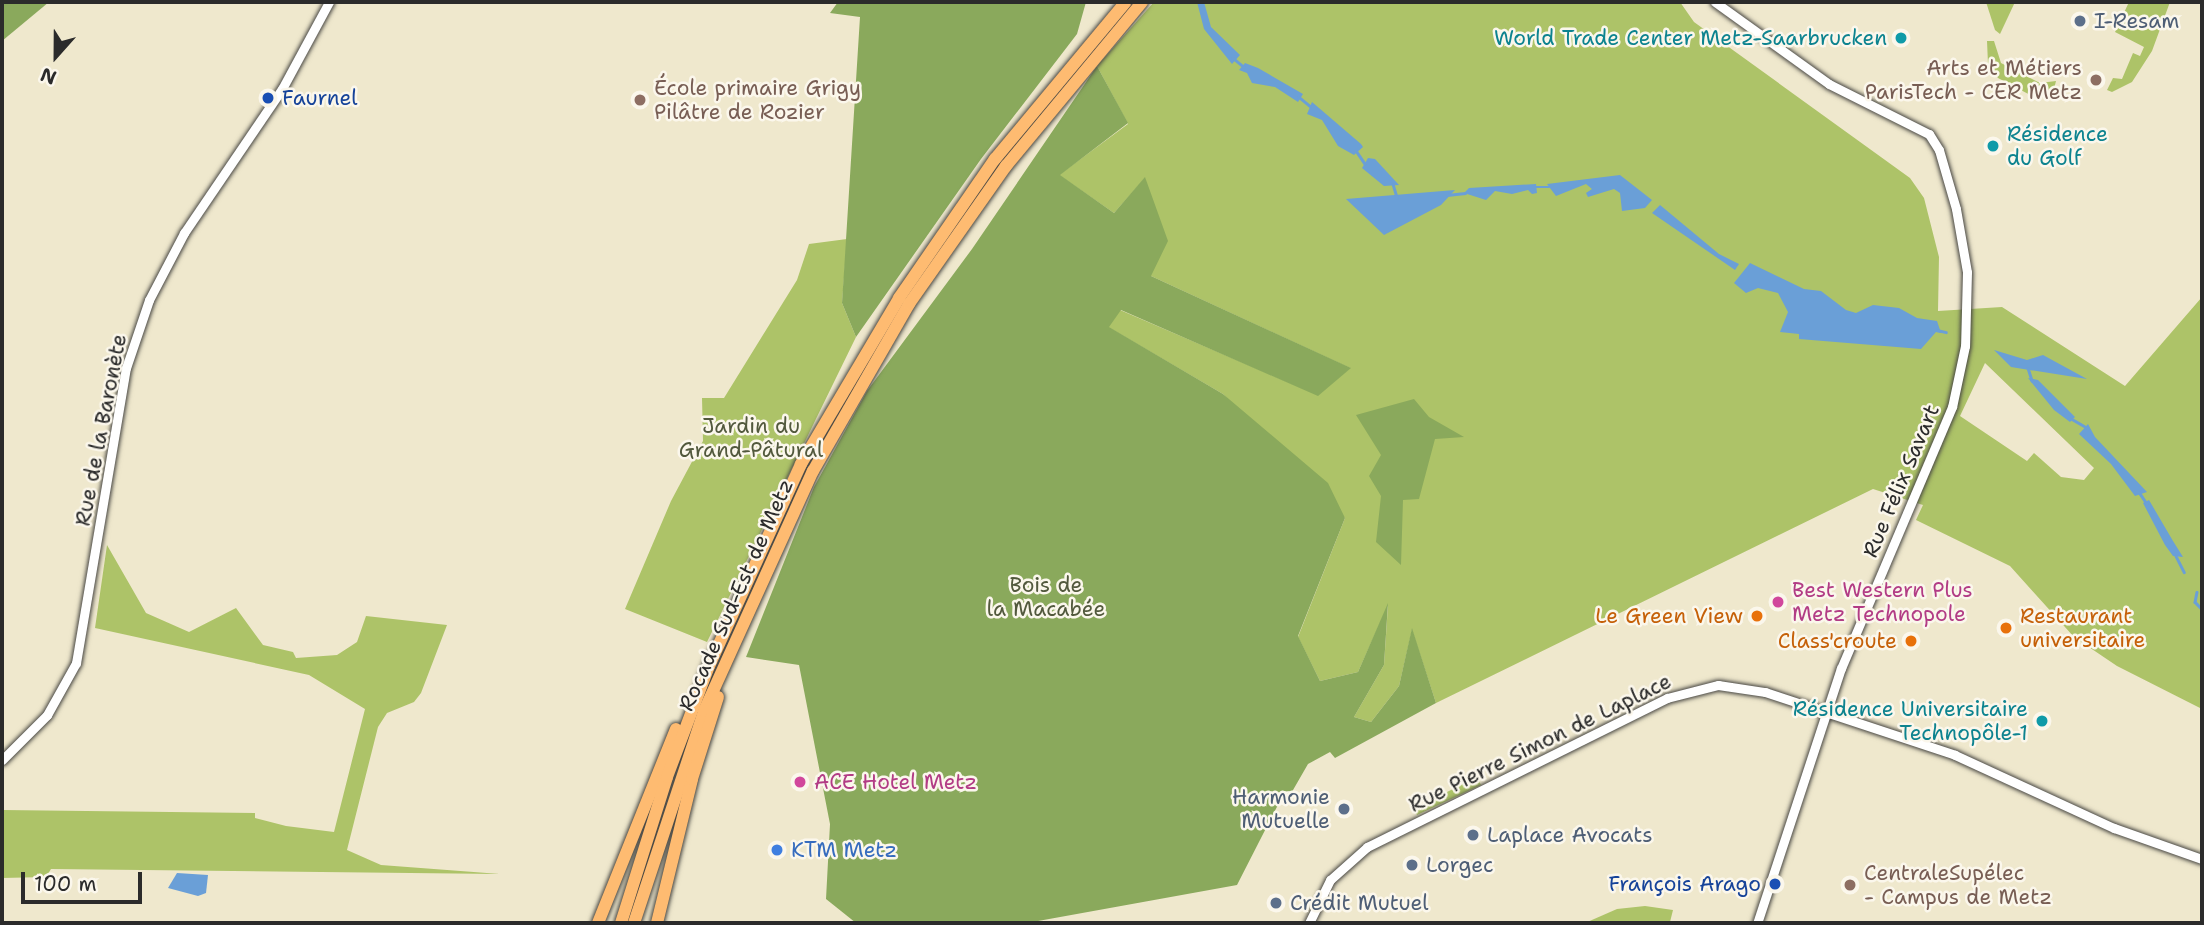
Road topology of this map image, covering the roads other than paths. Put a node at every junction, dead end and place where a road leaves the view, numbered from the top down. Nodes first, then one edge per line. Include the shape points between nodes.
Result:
1 (329, 2) edge
2 (1126, 2) edge
3 (1142, 2) edge
4 (1715, 2) edge
5 (731, 612) junction
6 (737, 635) junction
7 (1826, 714) junction
8 (2, 760) edge
9 (2202, 859) edge
10 (598, 923) edge
11 (621, 923) edge
12 (634, 923) edge
13 (657, 923) edge
14 (1309, 923) edge
15 (1757, 923) edge

1 - 8 street, Rue de la Baronète via 282,89 180,240 149,300 119,403 79,655 47,715
2 - 5 highway, Rocade Sud-Est de Metz via 995,159 898,298 801,464
3 - 6 highway, Rocade Sud-Est de Metz via 1006,166 909,304 813,471
4 - 7 street, Rue Félix Savart via 1829,84 1929,134 1939,150 1961,228 1965,346 1942,437 1861,617
5 - 10 highway via 695,680
5 - 11 highway, Rocade Sud-Est de Metz via 667,777
6 - 12 highway, Rocade Sud-Est de Metz via 680,779
6 - 13 highway via 692,779
7 - 9 street, Rue Pierre Simon de Laplace via 1966,759 2114,828
7 - 14 street, Rue Pierre Simon de Laplace via 1738,686 1705,686 1677,693 1356,854 1325,887
7 - 15 street, Rue Félix Savart

